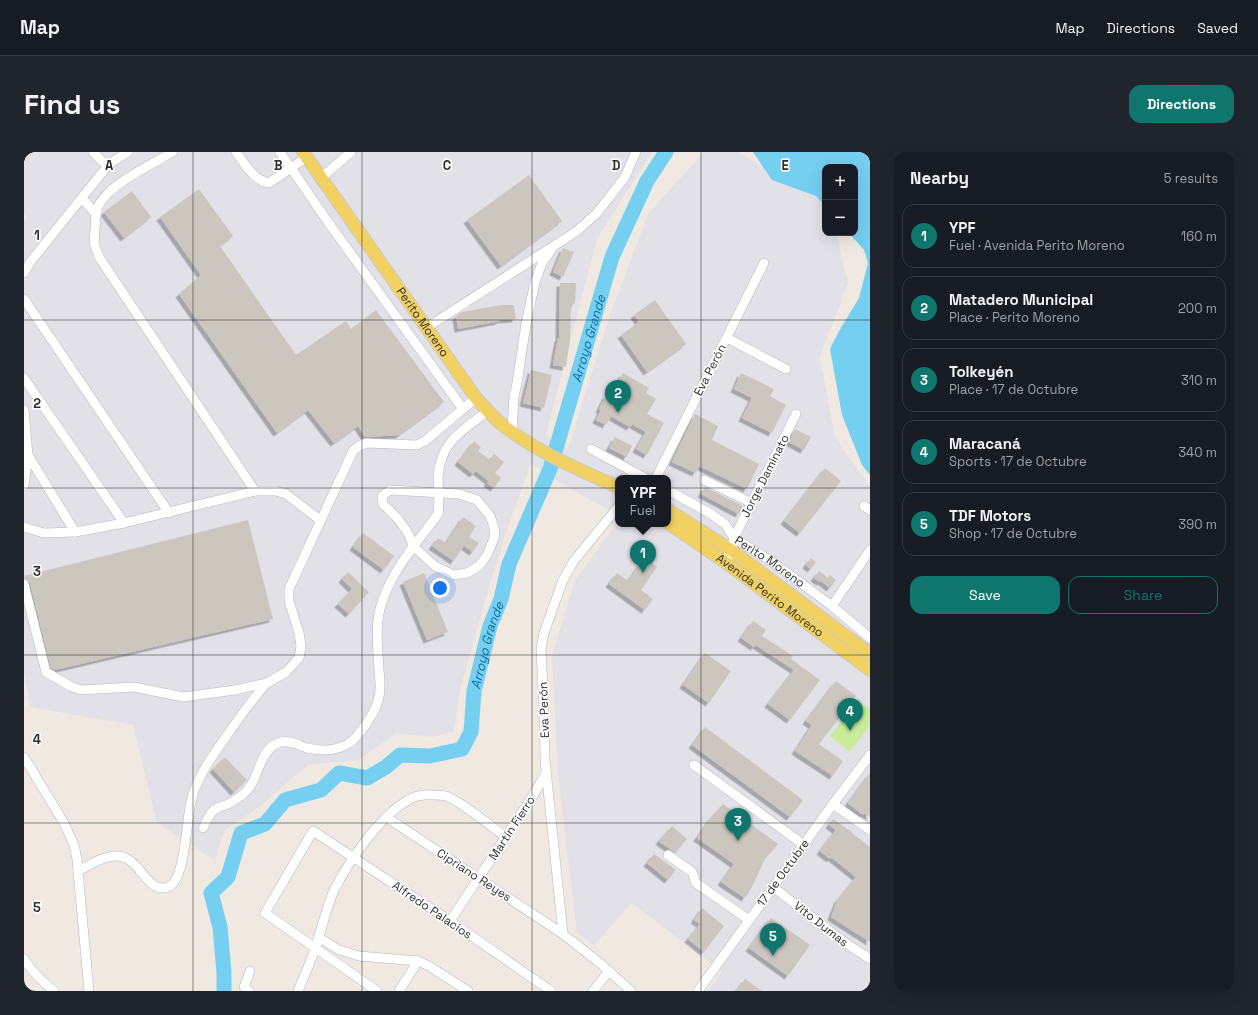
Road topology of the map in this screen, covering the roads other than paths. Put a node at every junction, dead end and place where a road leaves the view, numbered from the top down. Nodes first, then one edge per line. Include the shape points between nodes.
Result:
1 (93, 152) edge
2 (128, 152) edge
3 (173, 152) edge
4 (236, 152) edge
5 (280, 152) edge
6 (351, 152) edge
7 (636, 152) edge
8 (305, 155) edge
9 (109, 164) junction
10 (291, 168) junction
11 (321, 178) junction
12 (82, 198) junction
13 (96, 214) junction
14 (555, 245) junction
15 (764, 263) dead end
16 (24, 273) edge
17 (24, 299) edge
18 (426, 328) junction
19 (727, 338) junction
20 (786, 370) dead end
21 (24, 378) edge
22 (476, 398) junction
23 (463, 409) junction
24 (24, 410) edge
25 (488, 411) junction
26 (796, 414) dead end
27 (512, 432) junction
28 (591, 449) dead end
29 (28, 455) junction
30 (639, 475) edge
31 (658, 475) edge
32 (704, 480) dead end
33 (24, 486) edge
34 (615, 486) edge
35 (255, 491) junction
36 (671, 492) edge
37 (438, 493) junction
38 (752, 503) junction
39 (615, 511) edge
40 (671, 512) edge
41 (169, 513) junction
42 (320, 520) junction
43 (124, 523) junction
44 (671, 525) edge
45 (24, 527) edge
46 (75, 532) junction
47 (734, 538) junction
48 (414, 547) junction
49 (731, 550) junction
50 (870, 550) edge
51 (725, 562) junction
52 (24, 584) edge
53 (832, 606) junction
54 (870, 638) edge
55 (870, 654) edge
56 (870, 670) edge
57 (267, 683) junction
58 (870, 756) edge
59 (24, 757) edge
60 (694, 765) dead end
61 (546, 773) junction
62 (833, 804) junction
63 (386, 817) junction
64 (203, 828) dead end
65 (870, 830) edge
66 (506, 837) junction
67 (804, 845) junction
68 (668, 855) dead end
69 (353, 858) junction
70 (78, 871) junction
71 (479, 878) junction
72 (773, 887) junction
73 (749, 920) junction
74 (450, 922) junction
75 (563, 934) junction
76 (318, 937) junction
77 (315, 949) junction
78 (24, 959) edge
79 (870, 959) edge
80 (418, 961) junction
81 (250, 971) dead end
82 (609, 971) junction
83 (54, 991) edge
84 (89, 991) edge
85 (249, 991) edge
86 (298, 991) edge
87 (376, 991) edge
88 (399, 991) edge
89 (468, 991) edge
90 (551, 991) edge
91 (593, 991) edge
92 (631, 991) edge
93 (698, 991) edge

1 - 9 street
2 - 9 street
3 - 13 street via 116,186 104,198
4 - 10 street via 262,181 269,182
5 - 10 street
6 - 11 street
7 - 14 street via 626,177 598,213
8 - 10 street
8 - 11 main road, Perito Moreno
9 - 12 street
10 - 23 street
11 - 18 main road, Perito Moreno
12 - 13 street
12 - 16 street
13 - 35 street via 94,243 99,257
14 - 18 street
14 - 27 street via 542,263 534,282 514,396
15 - 19 street, Eva Perón
17 - 41 street
18 - 22 main road, Perito Moreno
19 - 20 street
19 - 31 street, Eva Perón
21 - 43 street
22 - 23 street
22 - 25 main road, Perito Moreno
23 - 42 street via 420,444 366,443 359,446 353,451
24 - 29 street
25 - 27 main road, Perito Moreno
25 - 37 street via 447,446 441,456
26 - 38 street, Jorge Daminato
27 - 34 main road, Perito Moreno via 569,466
28 - 30 street
29 - 33 street
29 - 46 street
32 - 38 street
35 - 41 street
35 - 42 street via 276,491 286,494
36 - 47 street, Perito Moreno via 725,524
37 - 48 street via 438,514
37 - 48 street via 390,490 382,496 384,504 408,533
37 - 48 street via 459,494 477,500 490,516 495,536 487,555 479,566 467,573 453,575 435,566
38 - 47 street, Jorge Daminato
39 - 61 street, Eva Perón via 573,562 563,580 544,633 541,649
40 - 49 main road, Avenida Perito Moreno
41 - 43 street
42 - 57 street via 289,589 289,601 301,646 299,658 286,672
43 - 46 street
44 - 51 main road, Avenida Perito Moreno
45 - 46 street via 44,533
47 - 49 street, Jorge Daminato
47 - 53 street, Perito Moreno via 771,561
48 - 64 street via 396,572 380,609 377,629 379,697 371,716 356,738 346,746 334,749 306,748 291,742 273,745 262,758 249,788 230,803 214,810
49 - 51 street, Jorge Daminato
49 - 55 main road, Avenida Perito Moreno
50 - 53 street
51 - 56 main road, Avenida Perito Moreno
52 - 57 street via 46,672 80,690 134,687 183,697
53 - 54 street, Perito Moreno
57 - 70 street via 222,742 195,788 184,855 179,872 169,887 155,886 147,880 135,863 126,857 107,858
58 - 62 street, 17 de Octubre
59 - 70 street via 67,828 74,844
60 - 67 street
61 - 66 street, Martín Fierro
61 - 75 street, Eva Perón
62 - 65 street
62 - 67 street, 17 de Octubre
63 - 66 street via 405,801 417,796 445,796
63 - 69 street
63 - 71 street, Cipriano Reyes
66 - 71 street, Martín Fierro
67 - 72 street, 17 de Octubre
68 - 73 street via 692,872 696,883
69 - 74 street, Alfredo Palacios
69 - 76 street via 335,888
69 - 77 street, Alfredo Palacios via 313,831 265,913
70 - 84 street
71 - 74 street, Martín Fierro
71 - 75 street, Cipriano Reyes
72 - 73 street, 17 de Octubre
72 - 79 street, Vito Dumas
73 - 93 street, 17 de Octubre
74 - 90 street, Alfredo Palacios
75 - 82 street, Cipriano Reyes
76 - 77 street
76 - 80 street via 339,950 359,956
77 - 86 street
77 - 87 street
78 - 83 street via 41,981
80 - 88 street
80 - 89 street
81 - 85 street via 244,987
82 - 91 street
82 - 92 street, Cipriano Reyes

